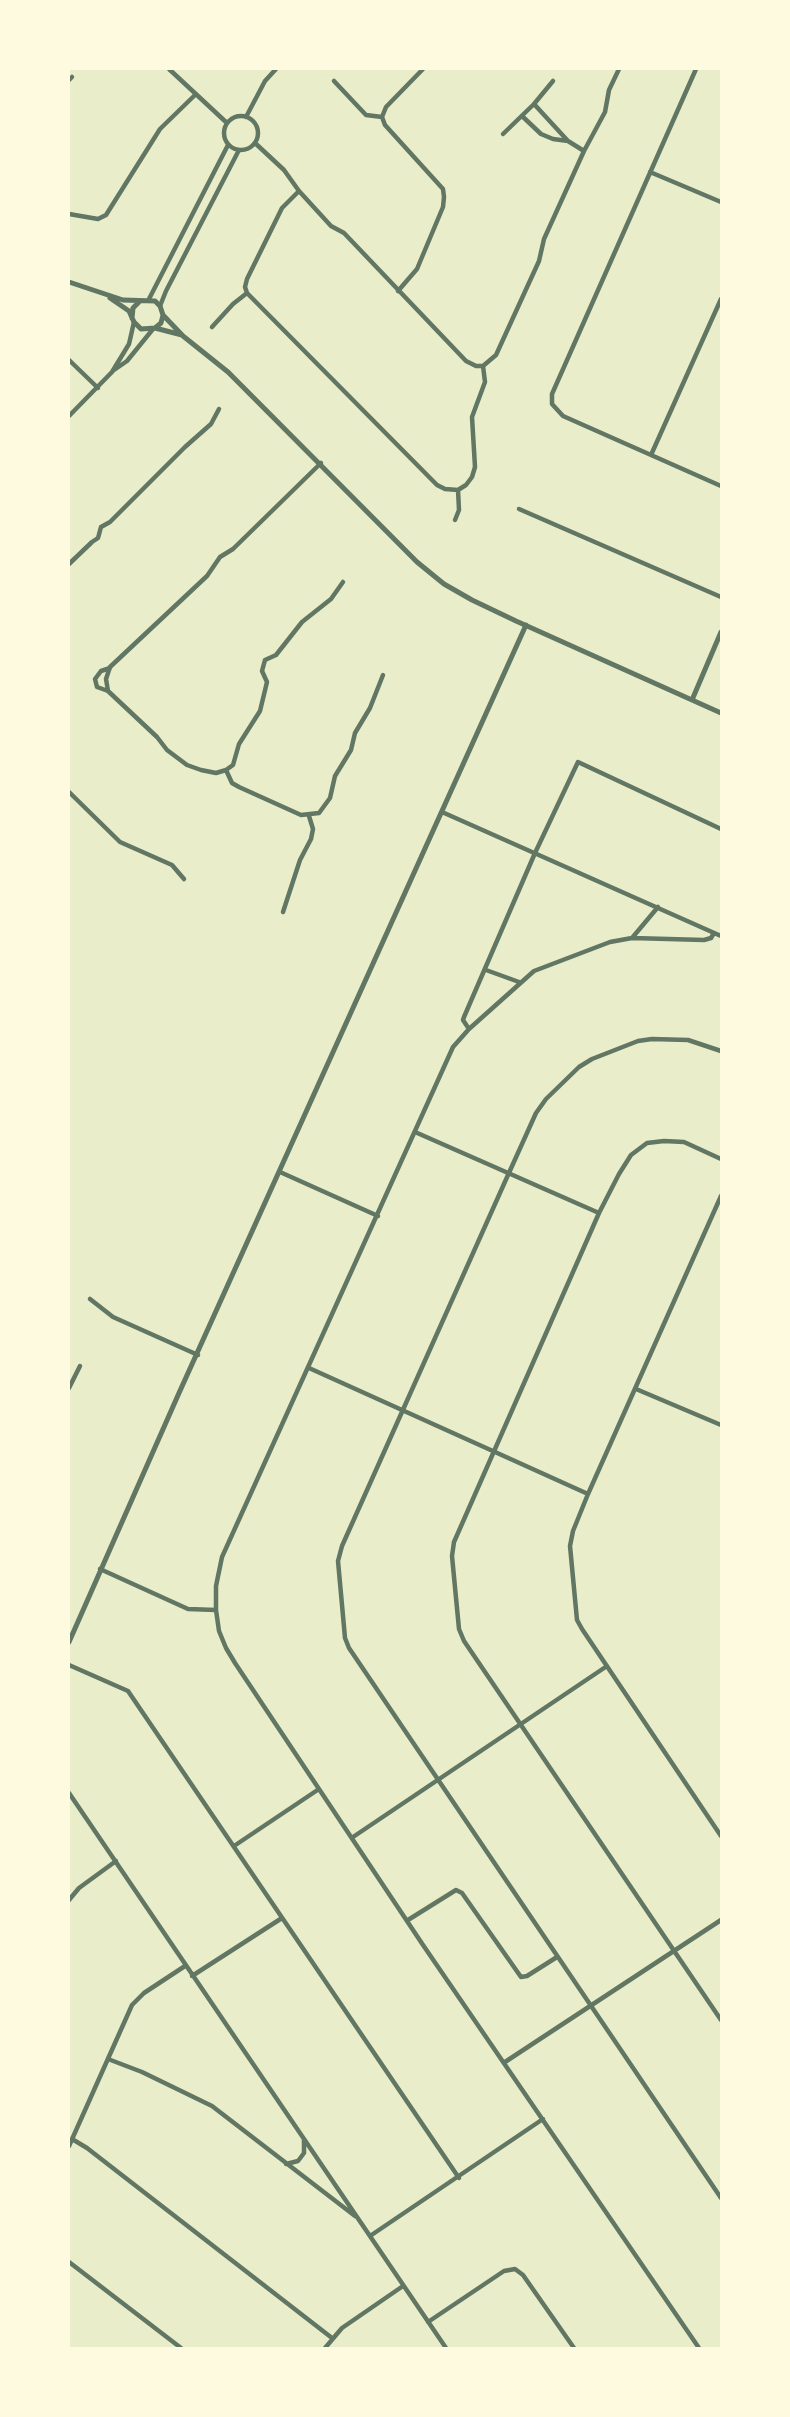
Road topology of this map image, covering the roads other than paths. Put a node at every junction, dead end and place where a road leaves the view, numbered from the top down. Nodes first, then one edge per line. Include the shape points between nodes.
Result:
1 (169, 69) edge
2 (276, 69) edge
3 (423, 69) edge
4 (619, 69) edge
5 (696, 69) edge
6 (334, 81) dead end
7 (553, 81) dead end
8 (195, 95) junction
9 (534, 104) junction
10 (522, 116) junction
11 (246, 117) junction
12 (382, 117) junction
13 (227, 123) junction
14 (502, 134) dead end
15 (568, 141) junction
16 (255, 143) junction
17 (228, 145) junction
18 (239, 150) junction
19 (584, 151) junction
20 (650, 172) junction
21 (299, 192) junction
22 (721, 202) edge
23 (69, 214) edge
24 (69, 282) edge
25 (398, 291) junction
26 (100, 292) junction
27 (247, 293) junction
28 (149, 299) junction
29 (721, 299) edge
30 (139, 302) junction
31 (160, 306) junction
32 (163, 315) junction
33 (133, 321) junction
34 (212, 327) dead end
35 (154, 329) junction
36 (183, 336) junction
37 (69, 360) edge
38 (483, 366) junction
39 (112, 372) junction
40 (98, 388) junction
41 (219, 410) dead end
42 (69, 416) edge
43 (651, 455) junction
44 (321, 463) junction
45 (721, 486) edge
46 (458, 489) junction
47 (519, 509) dead end
48 (454, 520) dead end
49 (69, 564) edge
50 (343, 582) dead end
51 (721, 597) edge
52 (526, 625) junction
53 (721, 632) edge
54 (110, 667) junction
55 (383, 675) dead end
56 (108, 691) junction
57 (692, 700) junction
58 (721, 713) edge
59 (574, 755) dead end
60 (578, 762) junction
61 (226, 770) junction
62 (69, 792) edge
63 (442, 812) junction
64 (309, 816) junction
65 (721, 829) edge
66 (535, 853) junction
67 (184, 879) dead end
68 (658, 907) junction
69 (283, 912) dead end
70 (714, 933) junction
71 (721, 936) edge
72 (632, 938) junction
73 (486, 970) junction
74 (519, 982) junction
75 (469, 1029) junction
76 (721, 1051) edge
77 (415, 1132) junction
78 (721, 1159) edge
79 (280, 1172) junction
80 (508, 1175) junction
81 (721, 1196) edge
82 (599, 1213) junction
83 (378, 1216) junction
84 (90, 1299) dead end
85 (198, 1355) junction
86 (80, 1366) dead end
87 (309, 1368) junction
88 (69, 1388) edge
89 (636, 1389) junction
90 (404, 1411) junction
91 (721, 1425) edge
92 (494, 1451) junction
93 (588, 1494) junction
94 (100, 1569) junction
95 (216, 1610) junction
96 (69, 1642) edge
97 (69, 1665) edge
98 (607, 1666) junction
99 (521, 1726) junction
100 (438, 1781) junction
101 (319, 1789) junction
102 (69, 1793) edge
103 (721, 1836) edge
104 (353, 1837) junction
105 (234, 1846) junction
106 (116, 1861) junction
107 (69, 1900) edge
108 (282, 1918) junction
109 (408, 1920) junction
110 (721, 1920) edge
111 (675, 1951) junction
112 (557, 1957) junction
113 (185, 1966) junction
114 (192, 1976) junction
115 (591, 2006) junction
116 (721, 2020) edge
117 (108, 2059) junction
118 (505, 2062) junction
119 (543, 2119) junction
120 (304, 2138) junction
121 (72, 2139) junction
122 (69, 2146) edge
123 (286, 2164) junction
124 (459, 2178) junction
125 (721, 2198) edge
126 (358, 2218) junction
127 (370, 2236) junction
128 (69, 2262) edge
129 (403, 2286) junction
130 (428, 2322) junction
131 (332, 2338) junction
132 (181, 2348) edge
133 (325, 2348) edge
134 (446, 2348) edge
135 (573, 2348) edge
136 (699, 2348) edge

1 - 8 street
2 - 11 street
3 - 12 street via 387,106
4 - 19 street via 609,90 605,112
5 - 20 street
6 - 12 street via 366,114
7 - 9 street
8 - 13 street
8 - 23 street via 160,129 106,215 98,219
9 - 10 street
9 - 15 street
10 - 14 street
10 - 15 street via 541,134
11 - 13 street
11 - 16 street via 257,128
12 - 25 street via 443,189 444,197 417,269
13 - 17 street via 224,134
15 - 19 street
16 - 18 street
16 - 21 street via 284,170
17 - 18 street
17 - 28 street
18 - 31 street
19 - 38 street via 496,355
20 - 22 street
20 - 43 street via 552,394 552,404 563,416
21 - 25 street
21 - 27 street via 282,208 247,279
24 - 26 street
25 - 38 street via 466,361
26 - 30 street
26 - 33 street via 129,311
27 - 34 street
27 - 46 street via 437,485
28 - 30 street
28 - 31 street
29 - 43 street
30 - 33 street via 133,308
31 - 32 street
32 - 35 street
32 - 36 street
33 - 35 street via 141,329
33 - 39 street via 129,344
35 - 36 street
35 - 39 street via 127,361
36 - 44 street via 228,372
37 - 40 street
38 - 46 street via 485,382 472,417 475,467 466,485
39 - 40 street
40 - 42 street
41 - 49 street via 206,430 101,527 98,538
43 - 45 street
44 - 52 street via 417,562 444,584
44 - 54 street
46 - 48 street via 459,510
47 - 51 street
50 - 61 street via 331,598 302,622 276,655 265,660 262,671 267,682 260,711 239,744 233,765
52 - 57 street
52 - 63 street
53 - 57 street
54 - 56 street
54 - 56 street via 95,679 98,687
55 - 64 street via 351,750 335,776 330,798 319,813
56 - 61 street via 187,765 216,773
57 - 58 street
59 - 60 street
60 - 65 street
60 - 66 street
61 - 64 street via 232,783
62 - 67 street via 120,842 172,865
63 - 66 street
63 - 79 street
64 - 69 street via 311,839
66 - 68 street
66 - 73 street
68 - 70 street
68 - 72 street
70 - 71 street
70 - 72 street via 704,940
72 - 74 street via 610,942 534,971
73 - 74 street
73 - 75 street via 463,1020
74 - 75 street
75 - 77 street via 452,1050
76 - 80 street via 688,1040 652,1039 592,1059 562,1083 536,1113
77 - 80 street
77 - 83 street
78 - 82 street via 684,1142 647,1143 631,1155
79 - 83 street
79 - 85 street
80 - 82 street
80 - 90 street
81 - 89 street
82 - 92 street
83 - 87 street
84 - 85 street via 112,1317
85 - 94 street
86 - 88 street
87 - 90 street
87 - 95 street via 222,1557
89 - 91 street
89 - 93 street
90 - 92 street
90 - 100 street via 338,1561 345,1638
92 - 93 street
92 - 99 street via 454,1542 453,1568 459,1629 464,1641
93 - 98 street via 570,1546 577,1620
94 - 95 street via 188,1609
94 - 96 street
95 - 101 street via 226,1648
97 - 105 street via 128,1692
98 - 99 street
98 - 103 street
99 - 100 street
99 - 111 street
100 - 104 street
100 - 112 street
101 - 104 street
101 - 105 street
102 - 106 street
104 - 109 street
105 - 108 street
106 - 107 street
106 - 113 street
108 - 114 street
108 - 124 street
109 - 112 street via 456,1890 462,1893 521,1977
109 - 118 street
110 - 111 street
111 - 115 street
111 - 116 street
112 - 115 street
113 - 114 street
113 - 117 street via 132,2004
114 - 120 street
115 - 118 street
115 - 125 street
117 - 121 street
117 - 123 street via 212,2106
118 - 119 street
119 - 124 street
119 - 136 street
120 - 123 street via 304,2153 298,2162
120 - 126 street
121 - 122 street
121 - 131 street
123 - 126 street
124 - 127 street
126 - 127 street
127 - 129 street
128 - 132 street
129 - 130 street
129 - 131 street
130 - 134 street
130 - 135 street via 504,2271 515,2269
131 - 133 street

